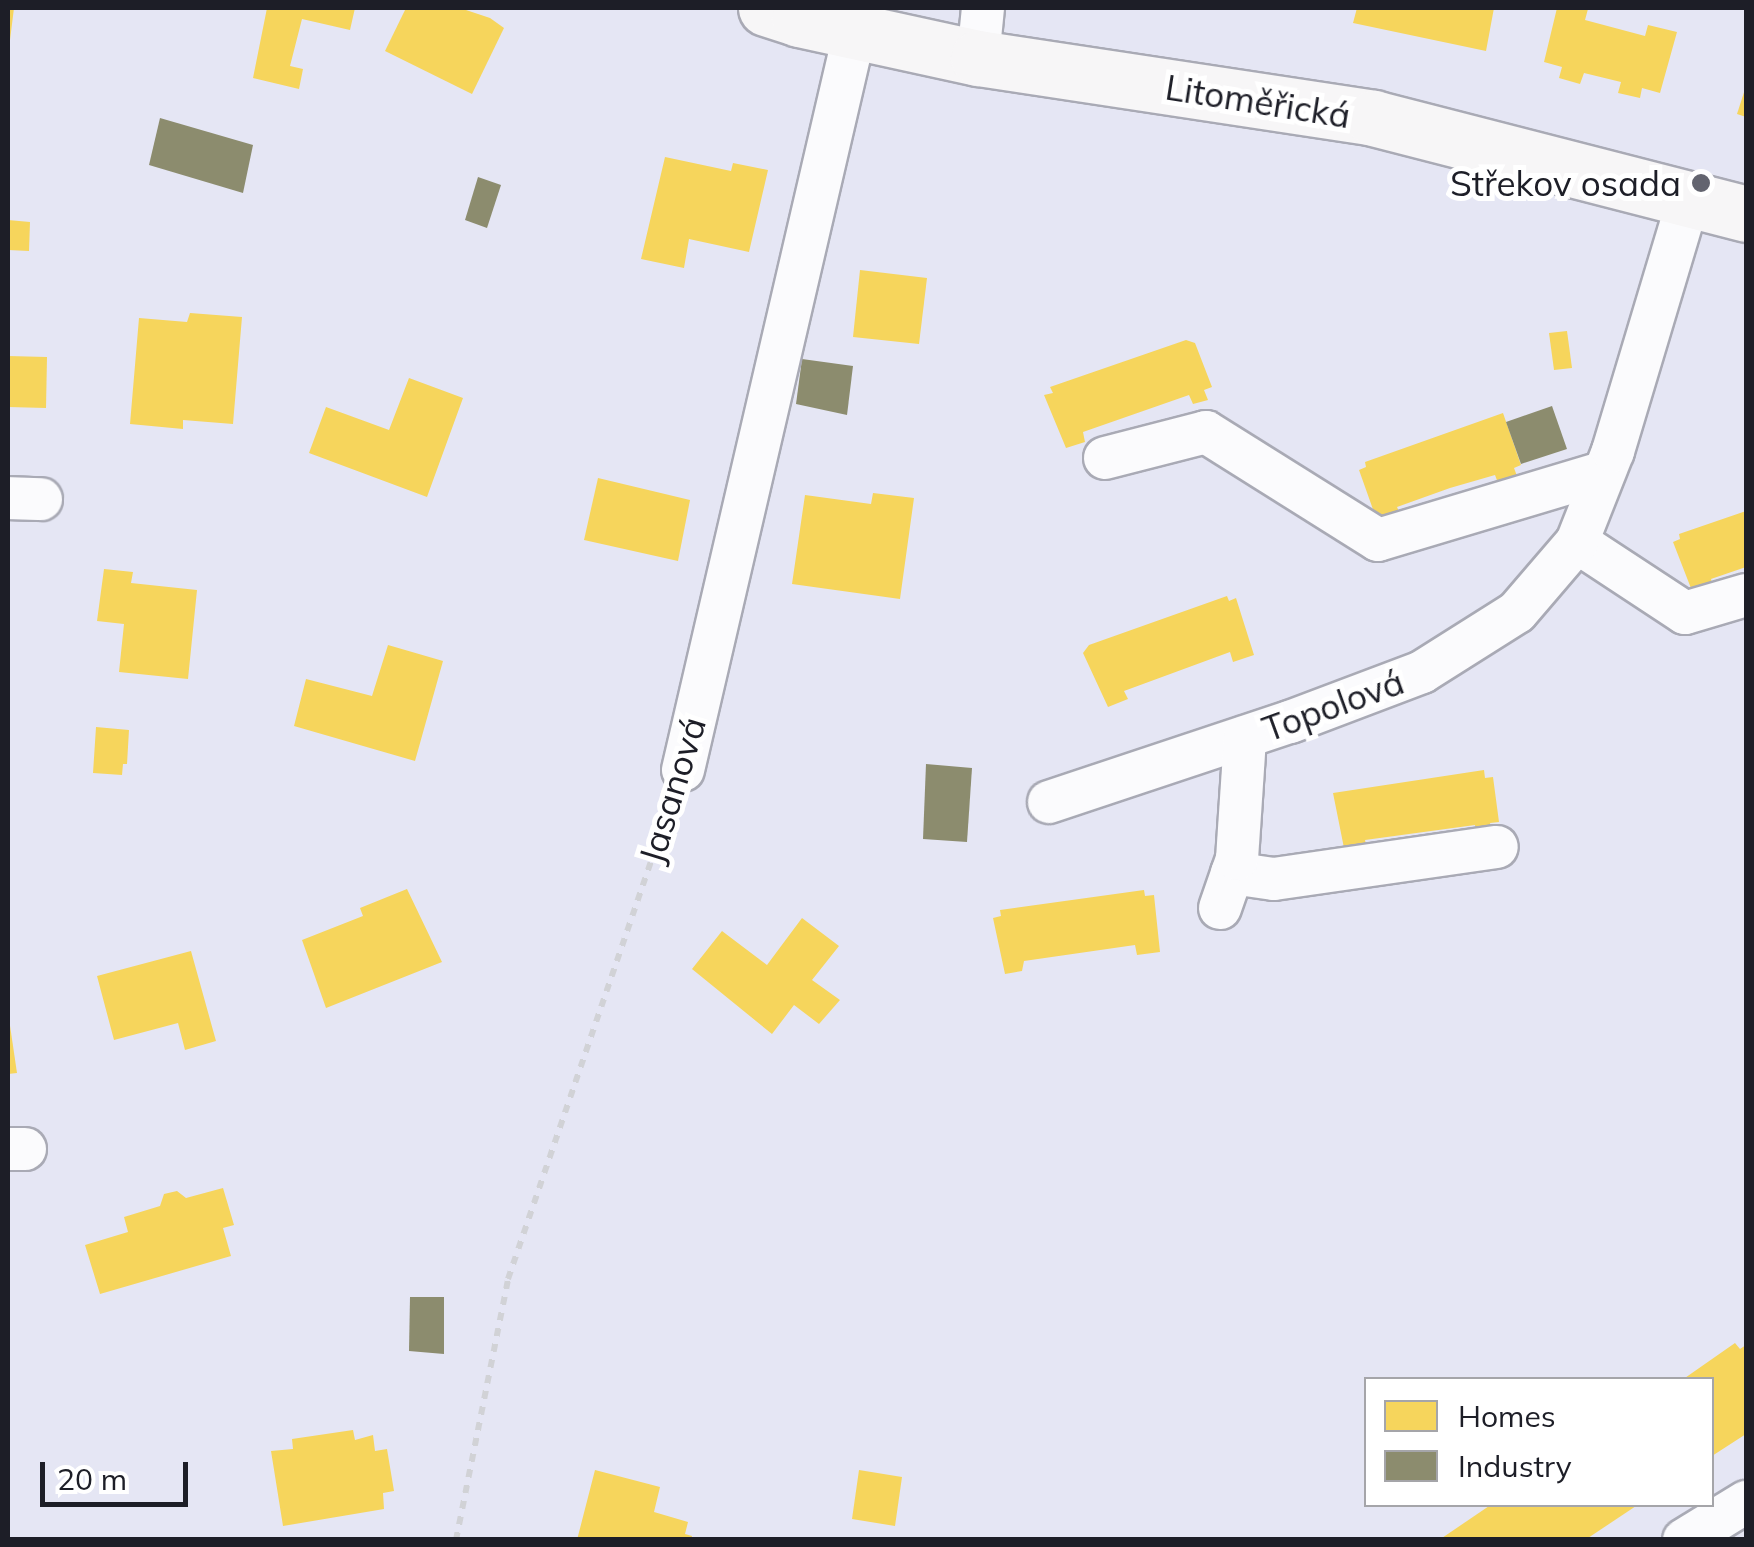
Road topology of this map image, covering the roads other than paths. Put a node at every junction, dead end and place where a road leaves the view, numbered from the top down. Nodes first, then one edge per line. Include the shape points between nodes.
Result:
1 (766, 8) edge
2 (855, 31) junction
3 (981, 33) edge
4 (1689, 198) junction
5 (1746, 214) edge
6 (1106, 458) dead end
7 (1604, 472) junction
8 (1577, 542) junction
9 (1746, 595) edge
10 (1245, 738) junction
11 (683, 770) road end
12 (1049, 802) dead end
13 (1497, 847) dead end
14 (1746, 1502) edge
15 (1684, 1540) edge

1 - 2 main road, Litoměřická
2 - 3 main road, Litoměřická
2 - 11 street, Jasanová
3 - 4 main road, Litoměřická via 1373,118
4 - 5 main road, Litoměřická
4 - 7 street, Topolová
6 - 7 street via 1206,432 1378,540
7 - 8 street, Topolová
8 - 9 street via 1685,612
8 - 10 street, Topolová via 1517,612 1422,672
10 - 12 street, Topolová
10 - 13 street via 1238,859 1226,891 1274,878
14 - 15 street

